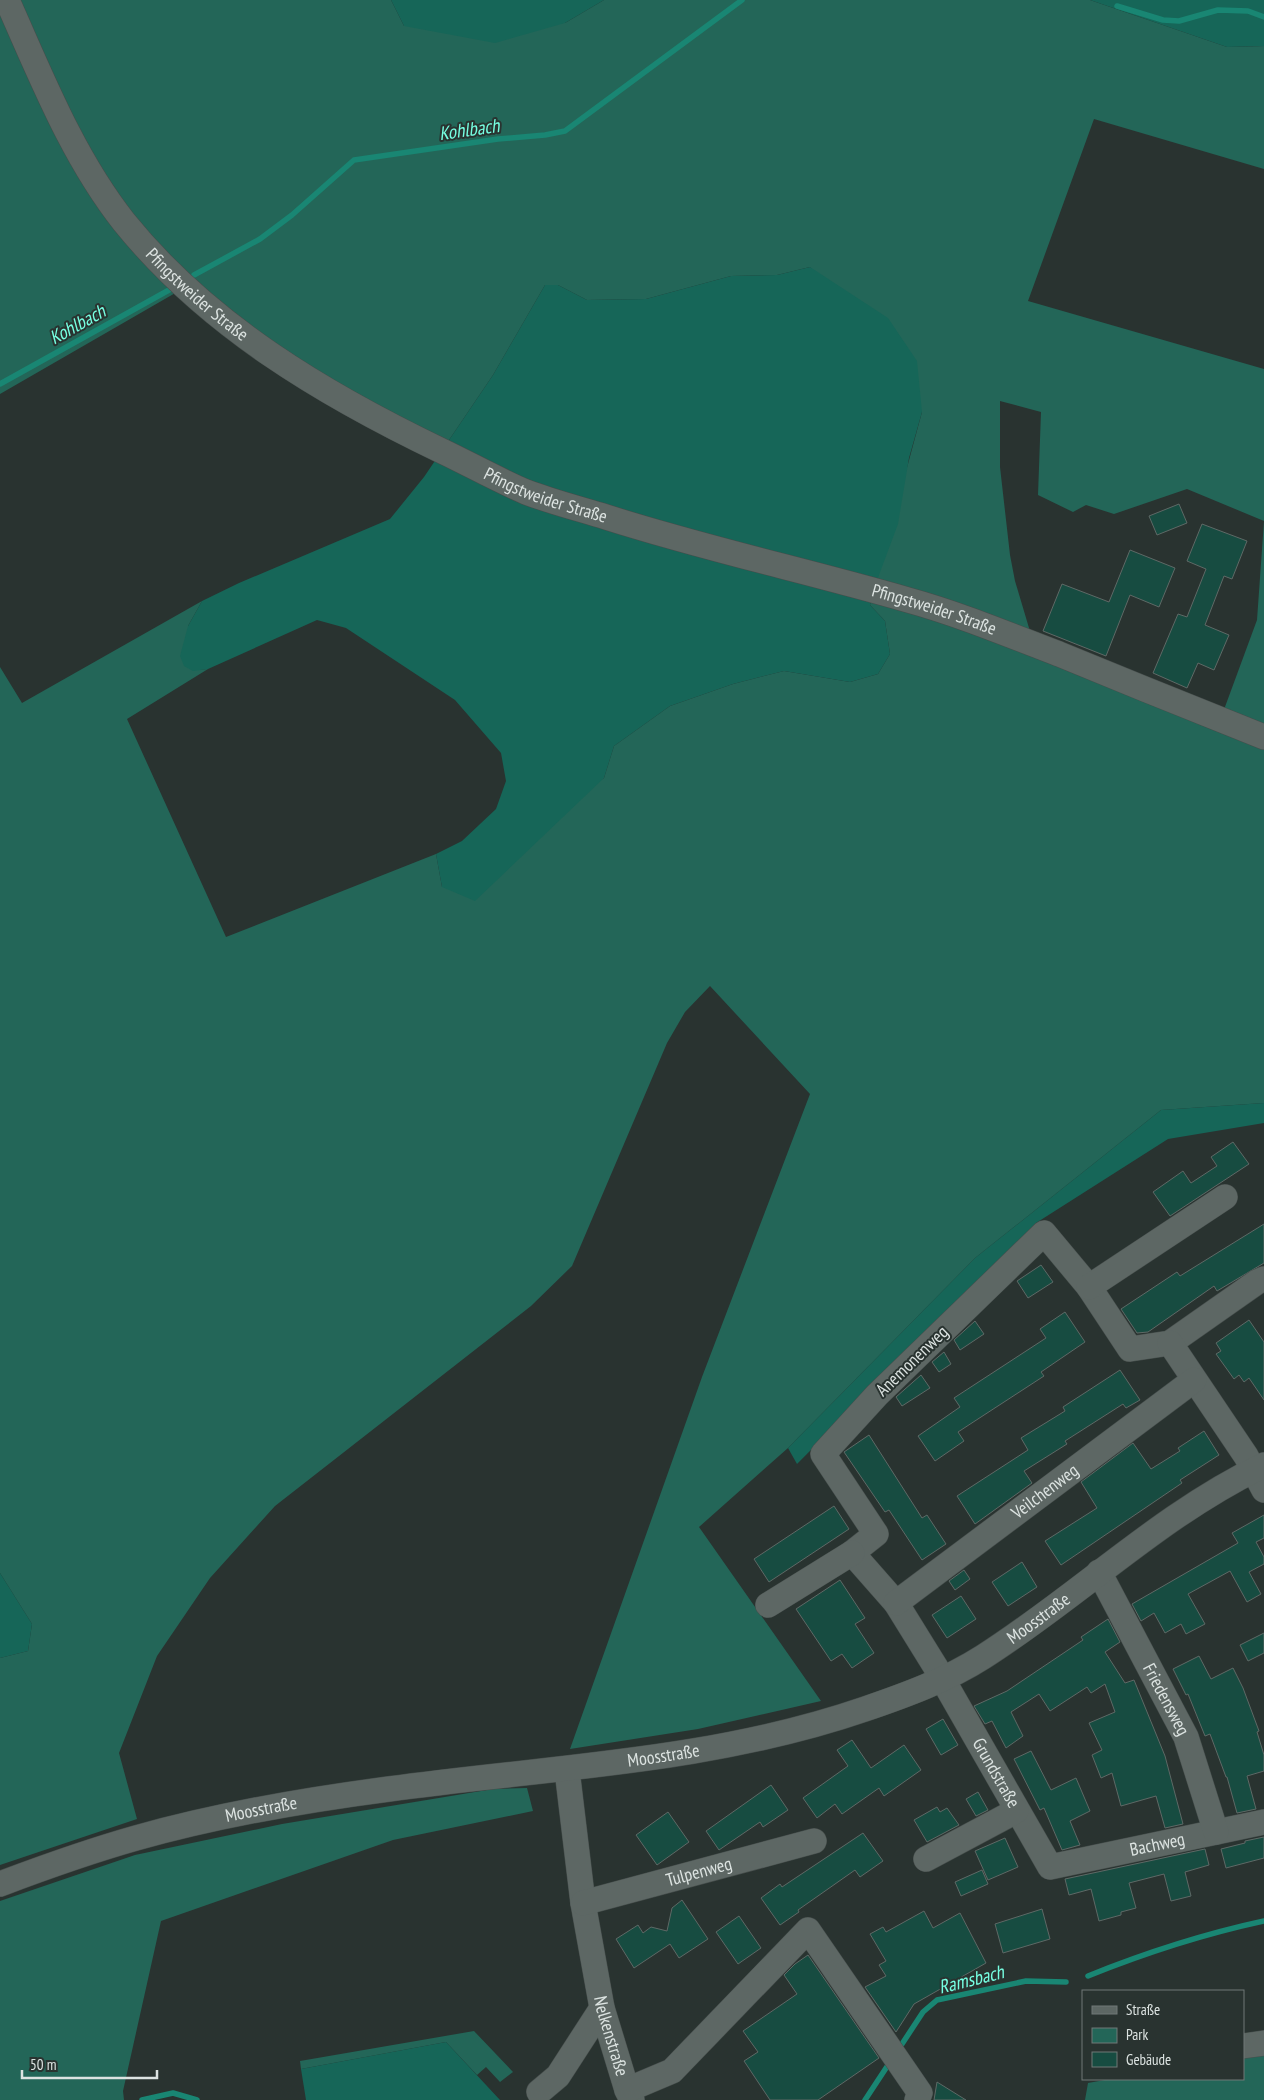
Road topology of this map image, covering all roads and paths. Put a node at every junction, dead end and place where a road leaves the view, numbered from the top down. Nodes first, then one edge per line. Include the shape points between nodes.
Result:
1 (7, 0) edge
2 (1264, 738) edge
3 (1225, 1197) dead end
4 (1264, 1279) edge
5 (1089, 1287) junction
6 (1170, 1343) junction
7 (1194, 1380) junction
8 (1261, 1475) edge
9 (852, 1553) junction
10 (1099, 1572) junction
11 (896, 1603) junction
12 (768, 1605) dead end
13 (943, 1680) junction
14 (567, 1770) junction
15 (1016, 1811) junction
16 (1264, 1822) edge
17 (1216, 1832) junction
18 (814, 1841) dead end
19 (926, 1859) dead end
20 (1050, 1867) joint
21 (0, 1884) edge
22 (583, 1903) junction
23 (602, 2008) junction
24 (1264, 2043) edge
25 (1244, 2046) edge
26 (539, 2092) dead end
27 (630, 2095) edge
28 (917, 2100) edge

1 - 2 street, Pfingstweider Straße via 74,145 124,222 170,272 238,332 283,364 356,408 528,492 674,539 912,600 1027,641
3 - 5 street
4 - 6 street, Anemonenweg
5 - 6 street, Anemonenweg via 1130,1349
5 - 9 street, Anemonenweg via 1044,1233 877,1394 823,1454 876,1534
6 - 7 street
7 - 8 street
7 - 11 street, Veilchenweg
8 - 10 street, Moosstraße via 1171,1521
9 - 11 street
9 - 12 street, Anemonenweg
10 - 13 street, Moosstraße via 982,1658
10 - 17 street, Friedensweg via 1186,1737
11 - 13 street
13 - 14 street, Moosstraße via 791,1732 731,1746
13 - 15 street, Grundstraße
14 - 21 street, Moosstraße via 383,1790 221,1818 137,1838
14 - 22 street, Nelkenstraße
15 - 19 street
15 - 20 street, Grundstraße
16 - 17 street, Bachweg
17 - 20 street, Bachweg
18 - 22 street, Tulpenweg
22 - 23 street, Nelkenstraße
23 - 26 street via 558,2076
23 - 27 street, Nelkenstraße
24 - 25 street
27 - 28 street, Nelkenstraße via 672,2070 808,1930 920,2093

